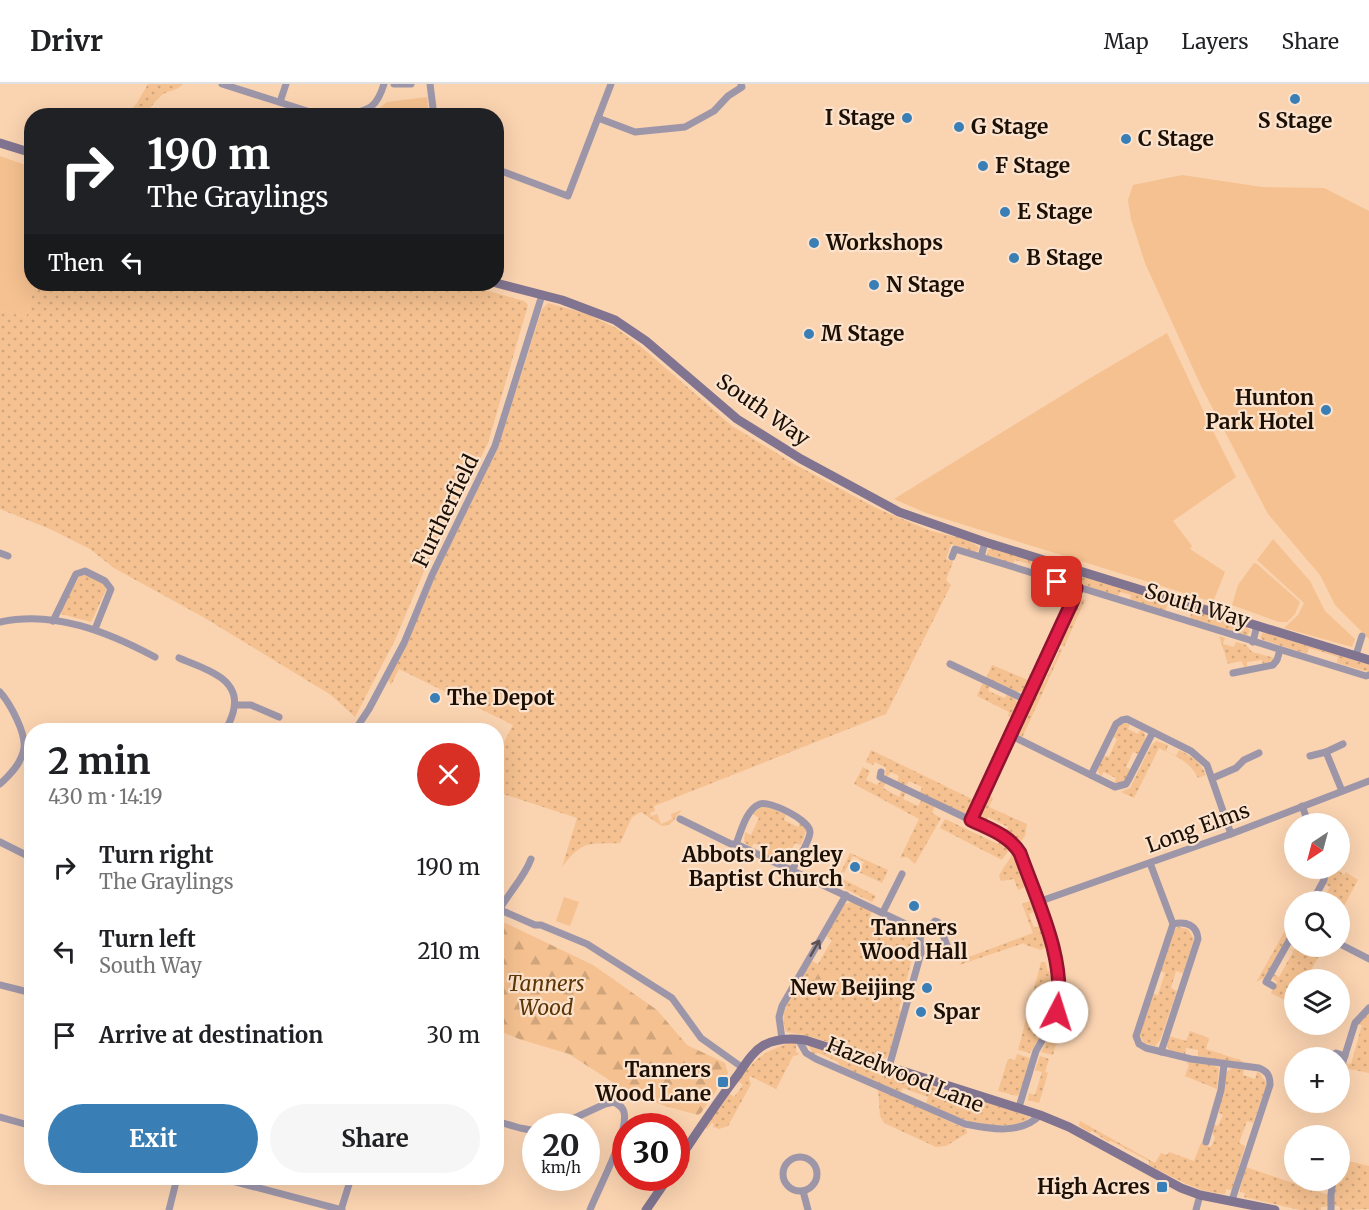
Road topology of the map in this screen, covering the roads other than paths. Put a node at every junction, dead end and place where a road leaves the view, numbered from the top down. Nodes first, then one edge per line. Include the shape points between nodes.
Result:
1 (222, 84) edge
2 (286, 84) edge
3 (384, 84) edge
4 (394, 84) edge
5 (411, 84) edge
6 (430, 84) edge
7 (611, 84) edge
8 (741, 84) edge
9 (280, 102) junction
10 (298, 108) edge
11 (371, 108) edge
12 (433, 108) edge
13 (598, 118) junction
14 (0, 142) edge
15 (24, 150) edge
16 (504, 172) edge
17 (504, 285) edge
18 (542, 295) junction
19 (984, 542) junction
20 (952, 557) dead end
21 (981, 558) junction
22 (1076, 588) junction
23 (53, 621) junction
24 (0, 622) edge
25 (1257, 625) junction
26 (95, 629) junction
27 (1362, 636) dead end
28 (1253, 642) junction
29 (1280, 650) junction
30 (1356, 655) junction
31 (155, 657) dead end
32 (179, 658) dead end
33 (1369, 660) edge
34 (950, 664) dead end
35 (1233, 673) dead end
36 (1369, 675) edge
37 (0, 692) edge
38 (1026, 700) junction
39 (235, 705) junction
40 (279, 717) dead end
41 (229, 723) edge
42 (360, 723) edge
43 (1153, 732) junction
44 (1010, 735) junction
45 (24, 738) edge
46 (1343, 744) dead end
47 (1326, 752) junction
48 (1259, 753) dead end
49 (24, 755) edge
50 (1310, 756) dead end
51 (1091, 774) junction
52 (879, 777) dead end
53 (1213, 778) junction
54 (1369, 781) edge
55 (0, 784) edge
56 (1342, 791) junction
57 (1302, 806) junction
58 (1305, 813) edge
59 (680, 819) dead end
60 (971, 820) junction
61 (1231, 834) junction
62 (0, 842) edge
63 (736, 844) junction
64 (24, 854) edge
65 (531, 859) dead end
66 (1150, 863) junction
67 (792, 870) junction
68 (902, 874) dead end
69 (846, 895) junction
70 (504, 901) edge
71 (1038, 902) junction
72 (504, 912) edge
73 (883, 912) junction
74 (1173, 924) junction
75 (920, 937) junction
76 (1350, 949) edge
77 (1284, 950) edge
78 (950, 953) dead end
79 (1369, 959) edge
80 (0, 985) edge
81 (1273, 986) dead end
82 (24, 991) edge
83 (1369, 1008) edge
84 (783, 1039) junction
85 (798, 1039) junction
86 (1348, 1047) edge
87 (1161, 1052) junction
88 (1224, 1065) junction
89 (889, 1067) junction
90 (743, 1068) junction
91 (1019, 1107) junction
92 (584, 1113) edge
93 (1040, 1115) junction
94 (0, 1117) edge
95 (504, 1123) edge
96 (24, 1124) edge
97 (522, 1128) edge
98 (1206, 1142) dead end
99 (690, 1143) edge
100 (175, 1185) edge
101 (247, 1185) edge
102 (349, 1185) edge
103 (600, 1190) edge
104 (600, 1191) edge
105 (659, 1191) edge
106 (804, 1191) junction
107 (1331, 1191) edge
108 (1200, 1195) junction
109 (1232, 1200) junction
110 (169, 1210) edge
111 (341, 1210) edge
112 (590, 1210) edge
113 (646, 1210) edge
114 (808, 1210) edge
115 (1196, 1210) edge
116 (1275, 1210) edge
117 (1331, 1210) edge

1 - 9 street
2 - 9 street
3 - 11 street
4 - 5 street
6 - 12 street
7 - 13 street
8 - 13 street via 714,111 685,127 635,132
9 - 10 street
13 - 16 street via 568,196
14 - 15 street
17 - 18 street, South Way
18 - 19 street, South Way via 590,309 624,325 737,419 801,459 899,512
18 - 42 street, Furtherfield via 495,446 432,575 404,643
19 - 21 street
19 - 25 street, South Way
20 - 21 street, South Way via 955,549
21 - 22 street, South Way
22 - 28 street, South Way
22 - 38 street
23 - 24 street via 16,618
23 - 26 street
23 - 26 street via 76,574 86,571 111,589
25 - 28 street
25 - 30 street, South Way
26 - 31 street
27 - 30 street
28 - 29 street, South Way
29 - 35 street via 1273,665
29 - 36 street, South Way
30 - 33 street, South Way
32 - 39 street via 220,676
34 - 38 street
37 - 45 street
38 - 44 street
39 - 40 street via 251,705
39 - 41 street
43 - 51 street via 1127,719 1118,722
43 - 51 street via 1126,784 1115,787
43 - 53 street via 1199,757
44 - 51 street
44 - 60 street
46 - 47 street
47 - 50 street
47 - 56 street
48 - 53 street
49 - 55 street
52 - 60 street
53 - 61 street
54 - 56 street, Long Elms
56 - 57 street, Long Elms
57 - 58 street
57 - 61 street, Long Elms
59 - 63 street
60 - 71 street via 1015,845
61 - 66 street, Long Elms
62 - 64 street
63 - 67 street
63 - 67 street via 754,808 762,803 802,819 810,834
65 - 70 street
66 - 71 street, Long Elms
66 - 74 street
67 - 69 street
68 - 73 street
69 - 73 street
84 -> 69 street via 779,1017 782,1006
71 - 91 street via 1056,957 1060,994 1054,1020 1036,1051
72 - 90 street via 587,944 663,992 675,1001 701,1038
73 - 75 street via 912,927
74 - 87 street via 1136,1036 1139,1044
74 - 87 street via 1190,925 1198,939
75 - 78 street via 938,922
75 - 89 street via 921,953
76 - 79 street
77 - 81 street via 1266,982
80 - 82 street
83 - 86 street via 1355,1023
84 - 85 street, Hazelwood Lane
84 - 90 street, Hazelwood Lane via 758,1050
85 - 89 street, Hazelwood Lane
85 - 93 street, Hazelwood Lane via 806,1053 816,1059 965,1124 1010,1128 1032,1123
87 - 88 street
88 - 98 street
88 - 109 street via 1259,1068 1270,1078
89 - 91 street, Hazelwood Lane
90 - 99 street, Hazelwood Lane
91 - 93 street, Hazelwood Lane
92 - 103 street via 614,1102 624,1112 620,1136
93 - 108 street, Hazelwood Lane
94 - 96 street
95 - 97 street
100 - 110 street
101 - 111 street
102 - 111 street
104 - 112 street
105 - 113 street
106 - 106 street via 814,1185 816,1170 808,1159 796,1158 787,1163 783,1178 789,1187
106 - 114 street
107 - 117 street
108 - 109 street, Hazelwood Lane
108 - 115 street
109 - 116 street, Hazelwood Lane

